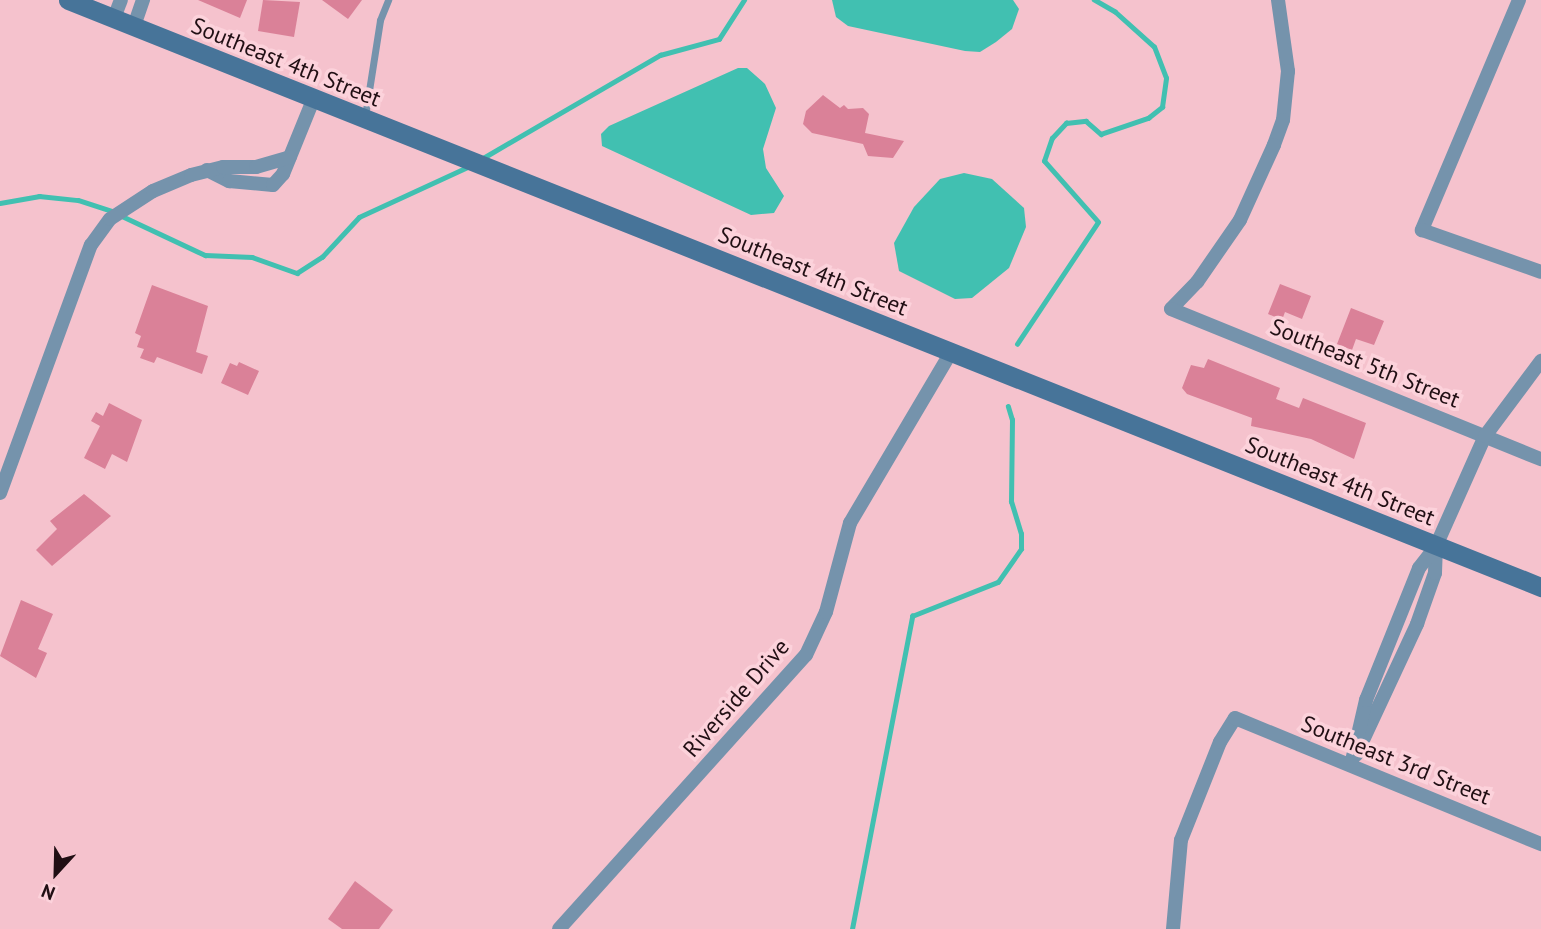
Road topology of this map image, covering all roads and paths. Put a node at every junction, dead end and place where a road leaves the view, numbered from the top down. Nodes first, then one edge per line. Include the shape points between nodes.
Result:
1 (68, 0) edge
2 (143, 0) edge
3 (388, 0) edge
4 (1278, 0) edge
5 (1519, 0) edge
6 (117, 9) edge
7 (134, 26) junction
8 (313, 100) junction
9 (364, 120) junction
10 (290, 157) junction
11 (207, 170) junction
12 (1541, 272) edge
13 (951, 352) junction
14 (1541, 361) edge
15 (1485, 436) junction
16 (1541, 458) edge
17 (0, 493) edge
18 (1436, 545) junction
19 (1541, 587) edge
20 (1350, 765) junction
21 (1541, 844) edge
22 (559, 929) edge
23 (1173, 929) edge

1 - 6 main road, Southeast 4th Street
2 - 7 street
3 - 9 lane via 380,20
4 - 15 street, Southeast 5th Street via 1288,71 1283,120 1240,220 1197,282 1171,309
5 - 12 street via 1422,230
6 - 7 main road, Southeast 4th Street
7 - 8 main road, Southeast 4th Street
8 - 9 main road, Southeast 4th Street
8 - 10 street
9 - 13 main road, Southeast 4th Street
10 - 11 street via 256,167
10 - 11 street via 278,181 267,187 229,181
11 - 17 street via 153,191 110,219 91,245
13 - 18 main road, Southeast 4th Street
13 - 22 street, Riverside Drive via 850,523 826,612 806,655
14 - 15 street
15 - 16 street, Southeast 5th Street
15 - 18 street
18 - 19 main road, Southeast 4th Street
18 - 20 street via 1419,568 1366,700
20 - 21 street, Southeast 3rd Street
20 - 23 street, Southeast 3rd Street via 1235,719 1220,742 1181,841

